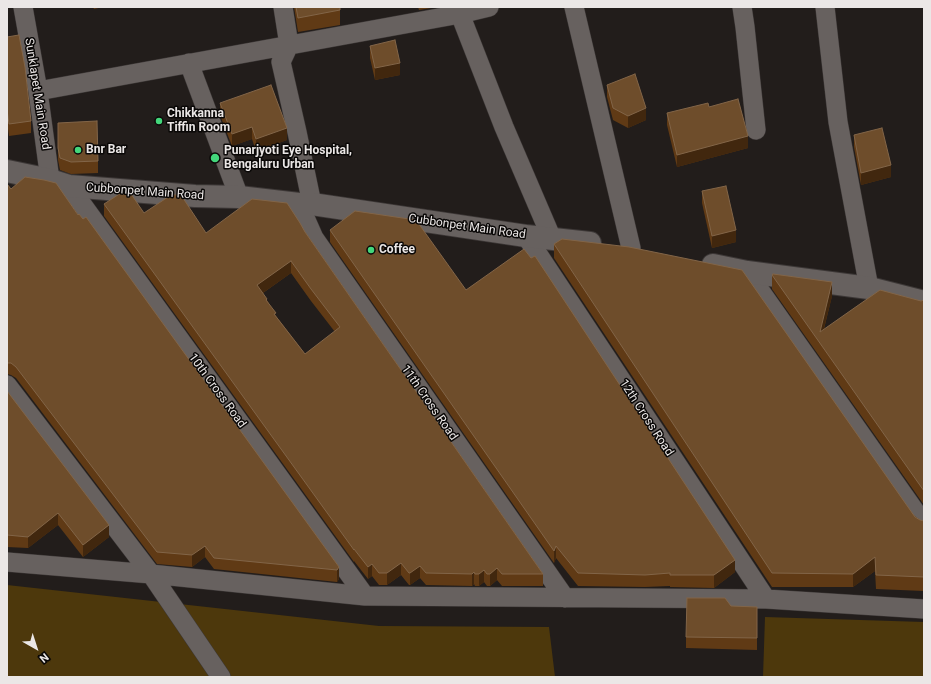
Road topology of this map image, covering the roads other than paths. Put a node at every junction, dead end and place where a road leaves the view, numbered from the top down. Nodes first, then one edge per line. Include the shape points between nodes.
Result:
1 (23, 7) edge
2 (283, 7) edge
3 (489, 7) edge
4 (574, 7) edge
5 (742, 7) edge
6 (825, 7) edge
7 (460, 14) junction
8 (289, 45) junction
9 (189, 63) junction
10 (38, 91) junction
11 (756, 130) dead end
12 (7, 171) edge
13 (60, 183) junction
14 (239, 197) junction
15 (305, 204) junction
16 (526, 236) junction
17 (552, 239) junction
18 (638, 250) joint
19 (693, 261) edge
20 (747, 272) junction
21 (869, 288) junction
22 (924, 302) edge
23 (7, 385) edge
24 (924, 524) edge
25 (7, 562) edge
26 (151, 574) junction
27 (365, 596) junction
28 (565, 598) junction
29 (766, 599) junction
30 (924, 609) edge
31 (221, 677) edge

1 - 10 street, Sunklapet Main Road
2 - 8 street
3 - 7 street
4 - 18 street
5 - 11 street
6 - 21 street via 838,122
7 - 8 street
7 - 17 street via 504,127
8 - 9 street
8 - 15 street, 11th Cross Road via 281,62 297,132
9 - 10 street
9 - 14 street
10 - 13 street, Sunklapet Main Road
12 - 13 street, Cubbonpet Main Road
13 - 14 street, Cubbonpet Main Road via 195,196
13 - 27 street, 10th Cross Road
14 - 15 street, Cubbonpet Main Road
15 - 16 street, Cubbonpet Main Road
15 - 28 street, 11th Cross Road via 314,238
16 - 17 street, Cubbonpet Main Road
16 - 29 street, 12th Cross Road
17 - 18 street, Cubbonpet Main Road
19 - 20 street
20 - 21 street
20 - 24 street
21 - 22 street
23 - 26 street
25 - 26 street
26 - 27 street
26 - 31 street
27 - 28 street
28 - 29 street
29 - 30 street

